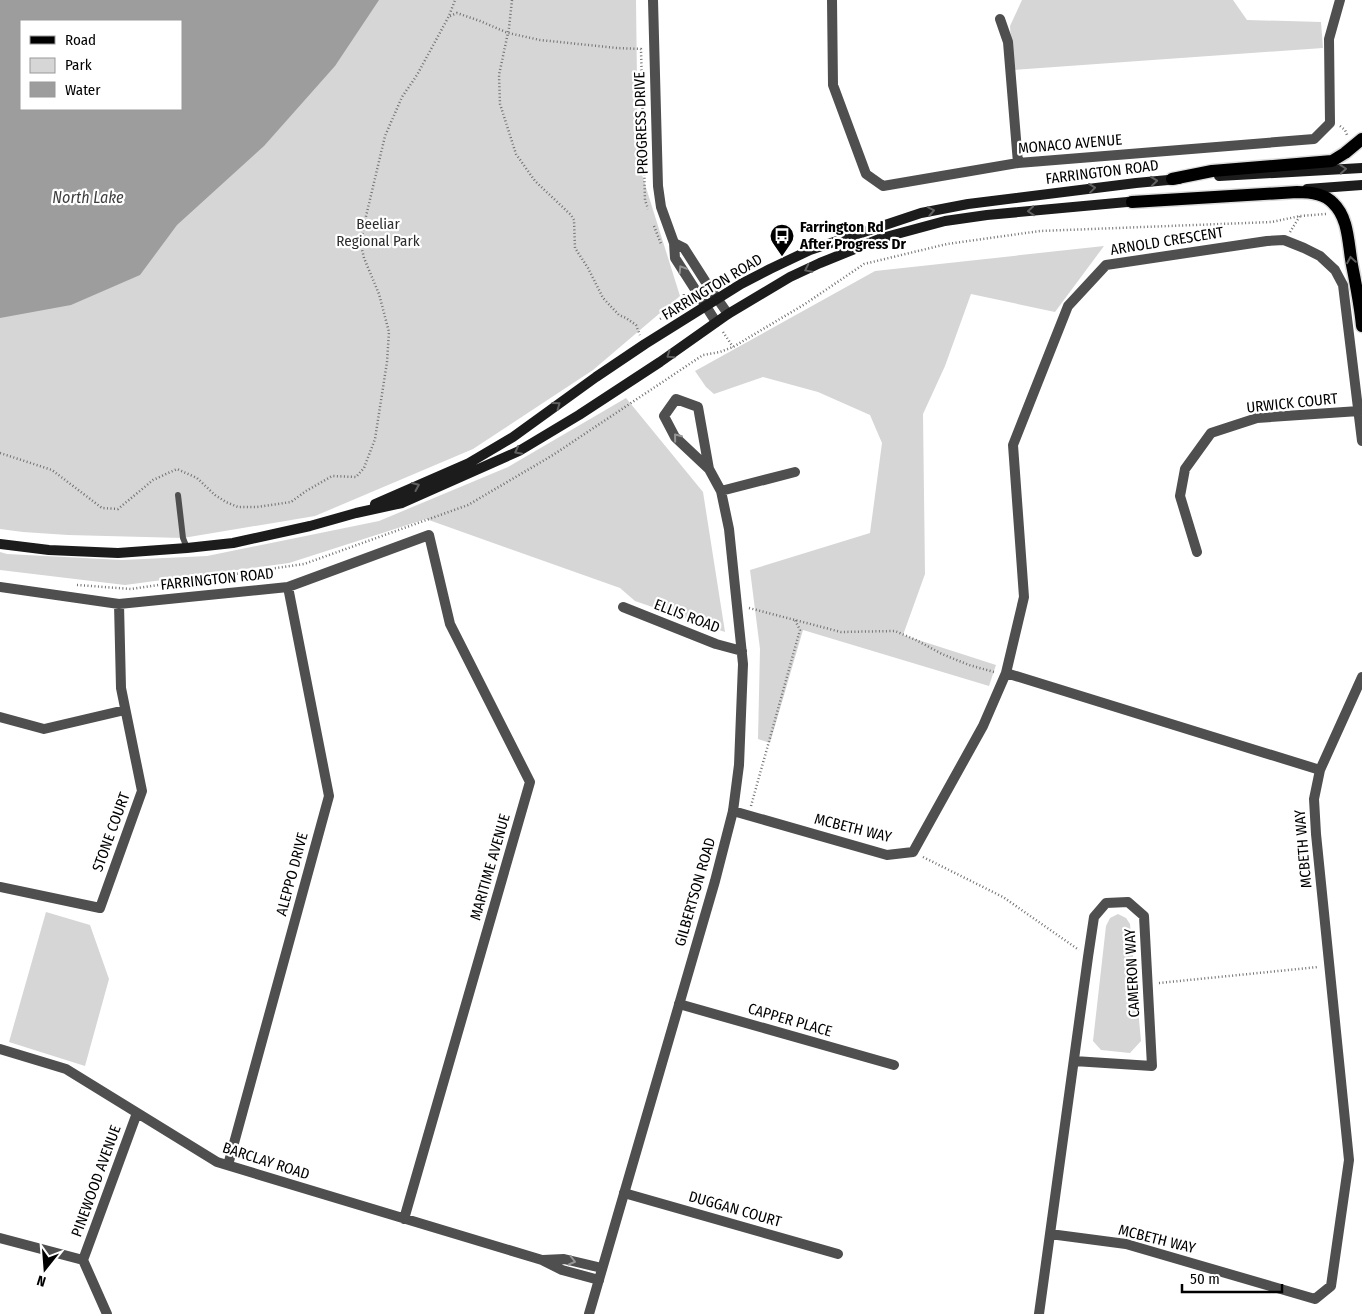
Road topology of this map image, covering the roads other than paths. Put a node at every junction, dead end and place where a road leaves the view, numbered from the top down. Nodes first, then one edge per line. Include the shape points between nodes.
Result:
1 (653, 0) edge
2 (832, 0) edge
3 (1340, 0) edge
4 (1000, 19) dead end
5 (1362, 139) edge
6 (1018, 163) junction
7 (1362, 168) edge
8 (1172, 179) junction
9 (1362, 185) edge
10 (1132, 202) junction
11 (674, 243) junction
12 (718, 300) junction
13 (706, 307) junction
14 (728, 314) junction
15 (716, 322) junction
16 (1362, 326) edge
17 (1359, 411) junction
18 (1362, 441) edge
19 (709, 469) junction
20 (795, 472) dead end
21 (720, 491) junction
22 (178, 495) dead end
23 (356, 513) junction
24 (429, 535) joint
25 (0, 544) edge
26 (187, 548) junction
27 (1197, 552) dead end
28 (288, 587) junction
29 (0, 588) edge
30 (119, 604) junction
31 (623, 607) dead end
32 (742, 651) junction
33 (1006, 672) junction
34 (1362, 677) edge
35 (126, 710) junction
36 (0, 717) edge
37 (1320, 770) junction
38 (733, 812) junction
39 (0, 886) edge
40 (679, 1004) junction
41 (0, 1049) edge
42 (1074, 1061) junction
43 (894, 1065) dead end
44 (137, 1113) junction
45 (228, 1166) junction
46 (624, 1193) junction
47 (404, 1219) junction
48 (1050, 1234) junction
49 (0, 1238) edge
50 (838, 1254) dead end
51 (83, 1260) junction
52 (542, 1260) junction
53 (602, 1268) junction
54 (599, 1280) junction
55 (107, 1314) edge
56 (589, 1314) edge
57 (1039, 1314) edge

1 - 11 street, PROGRESS DRIVE via 658,186 661,207
2 - 6 street, MONACO AVENUE via 833,84 866,174 883,186
3 - 6 street, MONACO AVENUE via 1329,39 1330,123 1314,138
4 - 6 street via 1008,42
5 - 8 main road via 1332,161 1212,171
8 -> 7 main road, FARRINGTON ROAD
12 -> 8 main road, FARRINGTON ROAD via 741,284 810,250 921,213 968,204
9 - 10 main road, FARRINGTON ROAD
10 -> 14 main road, FARRINGTON ROAD via 987,215 882,238 820,262
16 -> 10 main road via 1347,231 1332,201 1307,192
11 - 12 street, PROGRESS DRIVE via 684,248
13 -> 11 street, PROGRESS DRIVE via 675,258
12 - 13 main road, FARRINGTON ROAD
12 - 14 street, PROGRESS DRIVE
13 - 15 street, PROGRESS DRIVE
23 -> 13 main road, FARRINGTON ROAD via 469,463 513,437 645,344
14 - 15 main road, FARRINGTON ROAD
15 -> 23 main road, FARRINGTON ROAD via 580,415 519,451 402,503
17 - 18 street, ARNOLD CRESCENT
17 - 27 street, URWICK COURT via 1257,418 1211,433 1185,468 1180,496
17 - 33 street, ARNOLD CRESCENT via 1343,285 1335,270 1320,256 1284,240 1106,265 1068,306 1013,445 1024,597
19 -> 19 street, GILBERTSON ROAD via 675,436 664,416 676,399 698,407
19 - 21 street, GILBERTSON ROAD
20 - 21 street
21 - 32 street, GILBERTSON ROAD via 729,529
22 - 26 lane
23 - 26 main road, FARRINGTON ROAD via 233,542
24 - 28 street, FARRINGTON ROAD
24 - 47 street, MARITIME AVENUE via 450,624 530,782
25 - 26 main road, FARRINGTON ROAD via 118,553
28 - 30 street, FARRINGTON ROAD
28 - 45 street, ALEPPO DRIVE via 329,796
29 - 30 street, FARRINGTON ROAD
30 - 35 street, STONE COURT via 121,688
31 - 32 street, ELLIS ROAD
32 - 38 street, GILBERTSON ROAD via 739,765
33 - 37 street
33 - 38 street, MCBETH WAY via 983,726 913,852 887,855
34 - 37 street
35 - 36 street via 44,729
35 - 39 street, STONE COURT via 142,791 100,908
37 - 48 street, MCBETH WAY via 1314,799 1316,834 1350,1160 1331,1286 1315,1299 1126,1244
38 - 40 street, GILBERTSON ROAD
40 - 43 street, CAPPER PLACE
40 - 46 street, GILBERTSON ROAD
41 - 44 street, BARCLAY ROAD via 66,1069
42 - 42 street, CAMERON WAY via 1094,917 1106,904 1128,902 1144,916 1152,1066
42 - 48 street, CAMERON WAY
44 - 45 street, BARCLAY ROAD
44 - 51 street, PINEWOOD AVENUE
45 - 47 street, BARCLAY ROAD
46 - 50 street, DUGGAN COURT
46 - 53 street, GILBERTSON ROAD
47 - 52 street, BARCLAY ROAD
48 - 57 street, CAMERON WAY
49 - 51 street
51 - 55 street, PINEWOOD AVENUE
52 -> 53 street, BARCLAY ROAD via 564,1258
52 - 54 street, BARCLAY ROAD via 562,1270
53 - 54 street, GILBERTSON ROAD
54 - 56 street, GILBERTSON ROAD

